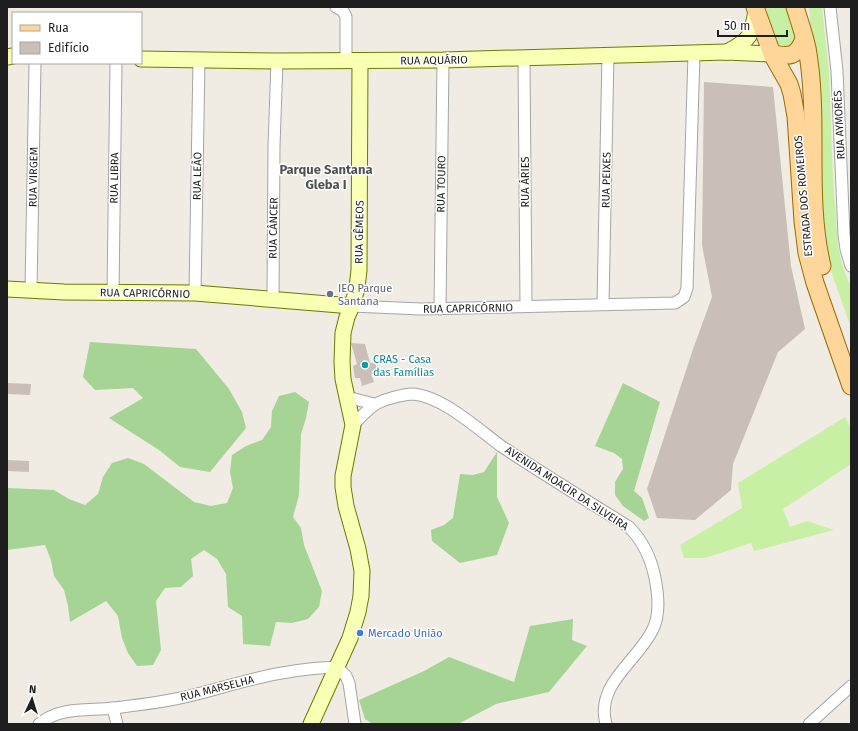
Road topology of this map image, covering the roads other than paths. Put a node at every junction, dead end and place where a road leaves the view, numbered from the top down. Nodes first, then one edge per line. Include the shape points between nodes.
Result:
1 (336, 7) edge
2 (795, 7) edge
3 (830, 7) edge
4 (756, 8) edge
5 (804, 39) junction
6 (726, 52) junction
7 (694, 54) junction
8 (772, 54) junction
9 (608, 55) junction
10 (142, 59) edge
11 (524, 59) junction
12 (199, 60) junction
13 (353, 60) junction
14 (443, 60) junction
15 (277, 61) junction
16 (35, 64) edge
17 (116, 64) edge
18 (851, 266) edge
19 (7, 289) edge
20 (31, 290) junction
21 (113, 292) junction
22 (195, 293) junction
23 (273, 299) junction
24 (603, 304) junction
25 (352, 306) junction
26 (526, 306) junction
27 (440, 309) junction
28 (851, 352) edge
29 (851, 386) edge
30 (347, 397) junction
31 (374, 404) junction
32 (353, 425) junction
33 (337, 667) junction
34 (851, 686) edge
35 (113, 708) junction
36 (605, 720) edge
37 (39, 724) edge
38 (117, 724) edge
39 (311, 724) edge
40 (355, 724) edge
41 (596, 724) edge
42 (809, 724) edge

1 - 13 street via 343,11 346,17
2 - 5 main road, ESTRADA DOS ROMEIROS
3 - 18 street, RUA AYMORÉS via 837,71 844,235
4 - 6 street via 751,34 747,40
4 - 8 main road, ESTRADA DOS ROMEIROS
5 - 8 main road via 795,54
5 - 28 main road, ESTRADA DOS ROMEIROS via 812,96 815,220 819,251 826,280
6 - 7 street, RUA AQUÁRIO
6 - 8 street, RUA AQUÁRIO
7 - 9 street, RUA AQUÁRIO
7 - 24 street, RUA CAPRICÓRNIO via 687,292 675,303
8 - 29 main road, ESTRADA DOS ROMEIROS via 789,84 795,105 803,221 810,267
9 - 11 street, RUA AQUÁRIO
9 - 24 street, RUA PEIXES
10 - 12 street, RUA AQUÁRIO
11 - 14 street, RUA AQUÁRIO
11 - 26 street, RUA ÁRIES
12 - 15 street, RUA AQUÁRIO
12 - 22 street, RUA LEÃO
13 - 14 street, RUA AQUÁRIO
13 - 15 street, RUA AQUÁRIO
13 - 25 street, RUA GÊMEOS via 359,270
14 - 27 street, RUA TOURO
15 - 23 street, RUA CÂNCER
16 - 20 street, RUA VIRGEM
17 - 21 street, RUA LIBRA
19 - 20 street, RUA CAPRICÓRNIO
20 - 21 street, RUA CAPRICÓRNIO
21 - 22 street, RUA CAPRICÓRNIO
22 - 23 street, RUA CAPRICÓRNIO
23 - 25 street, RUA CAPRICÓRNIO
24 - 26 street, RUA CAPRICÓRNIO
25 - 27 street, RUA CAPRICÓRNIO
25 - 30 street, RUA GÊMEOS via 344,326 342,346
26 - 27 street, RUA CAPRICÓRNIO
30 - 31 street
30 - 32 street, RUA GÊMEOS
31 - 32 street, AVENIDA MOACIR DA SILVEIRA
31 - 36 street, AVENIDA MOACIR DA SILVEIRA via 404,395 434,400 629,527 638,536 652,562 656,587 656,617 654,628 646,641 610,689 605,701
32 - 33 street via 343,487 358,549 362,584 354,626
33 - 35 street, RUA MARSELHA via 301,669 172,700
33 - 39 street
33 - 40 street via 349,683
34 - 42 street
35 - 37 street, RUA MARSELHA via 68,711 51,716
35 - 38 street
36 - 41 street

